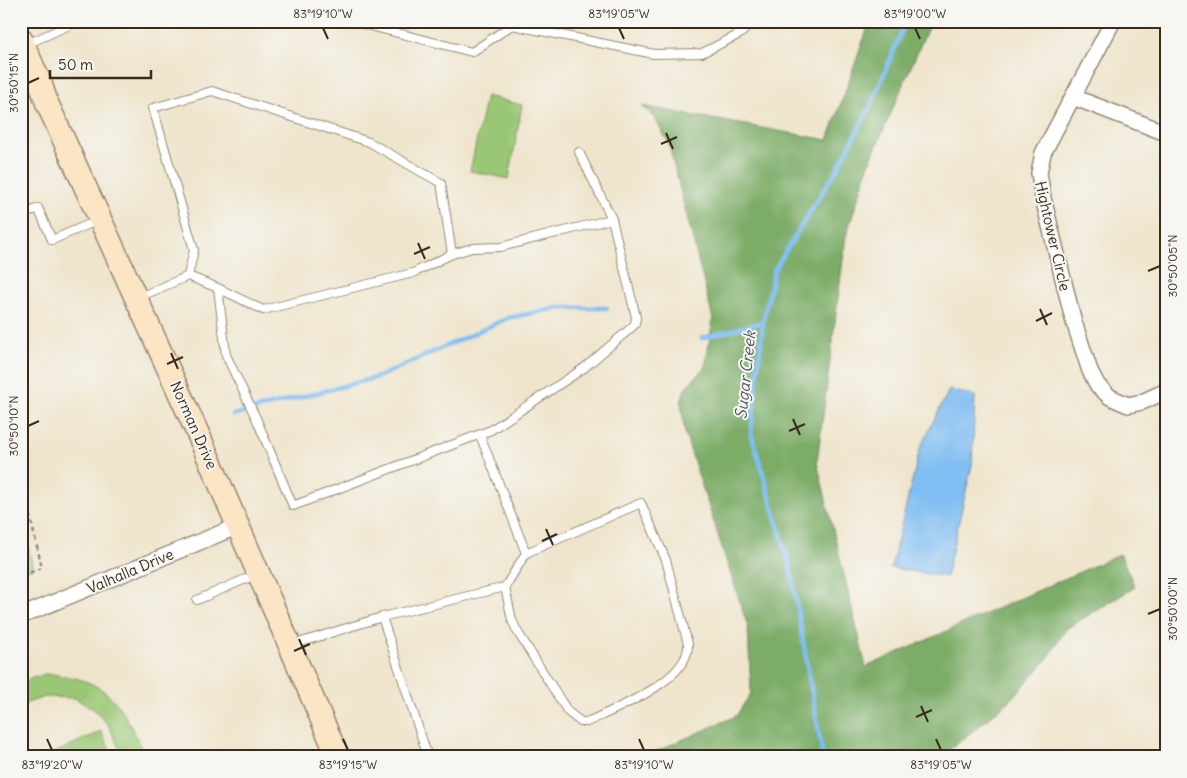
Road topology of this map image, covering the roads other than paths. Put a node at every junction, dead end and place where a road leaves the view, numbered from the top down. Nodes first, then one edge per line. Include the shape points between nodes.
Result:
1 (78, 21) edge
2 (351, 21) edge
3 (754, 21) edge
4 (1113, 21) edge
5 (23, 42) edge
6 (1073, 97) junction
7 (1166, 133) edge
8 (579, 152) dead end
9 (21, 216) edge
10 (101, 219) junction
11 (612, 219) junction
12 (452, 254) junction
13 (188, 276) junction
14 (218, 288) junction
15 (137, 298) junction
16 (1166, 391) edge
17 (480, 435) junction
18 (238, 526) junction
19 (526, 553) junction
20 (259, 573) junction
21 (506, 587) junction
22 (197, 600) dead end
23 (21, 616) edge
24 (382, 617) junction
25 (290, 645) junction
26 (338, 757) edge
27 (428, 757) edge

1 - 5 lane
2 - 3 lane via 472,52 512,25 654,54 673,54 702,53 740,34
4 - 6 street, Hightower Circle
5 - 10 street, Norman Drive via 47,103
6 - 7 street
6 - 16 street, Hightower Circle via 1044,153 1039,174 1082,351 1098,386 1110,397 1128,405
8 - 11 lane
9 - 10 lane via 38,208 52,240
10 - 15 street, Norman Drive
11 - 12 lane via 501,247 472,248
11 - 17 lane via 635,324 584,368
12 - 13 lane via 441,184 369,142 212,91 153,108 194,250
12 - 14 lane via 413,273 263,310
13 - 14 lane
13 - 15 lane
14 - 17 lane via 226,355 293,506
15 - 18 street, Norman Drive
17 - 19 lane
18 - 20 street, Norman Drive
18 - 23 street, Valhalla Drive
19 - 21 lane
19 - 21 lane via 641,503 666,560 688,644 683,664 653,691 581,722 568,712 517,631
20 - 22 lane
20 - 25 street, Norman Drive
21 - 24 lane
24 - 25 lane
24 - 27 lane
25 - 26 street, Norman Drive

